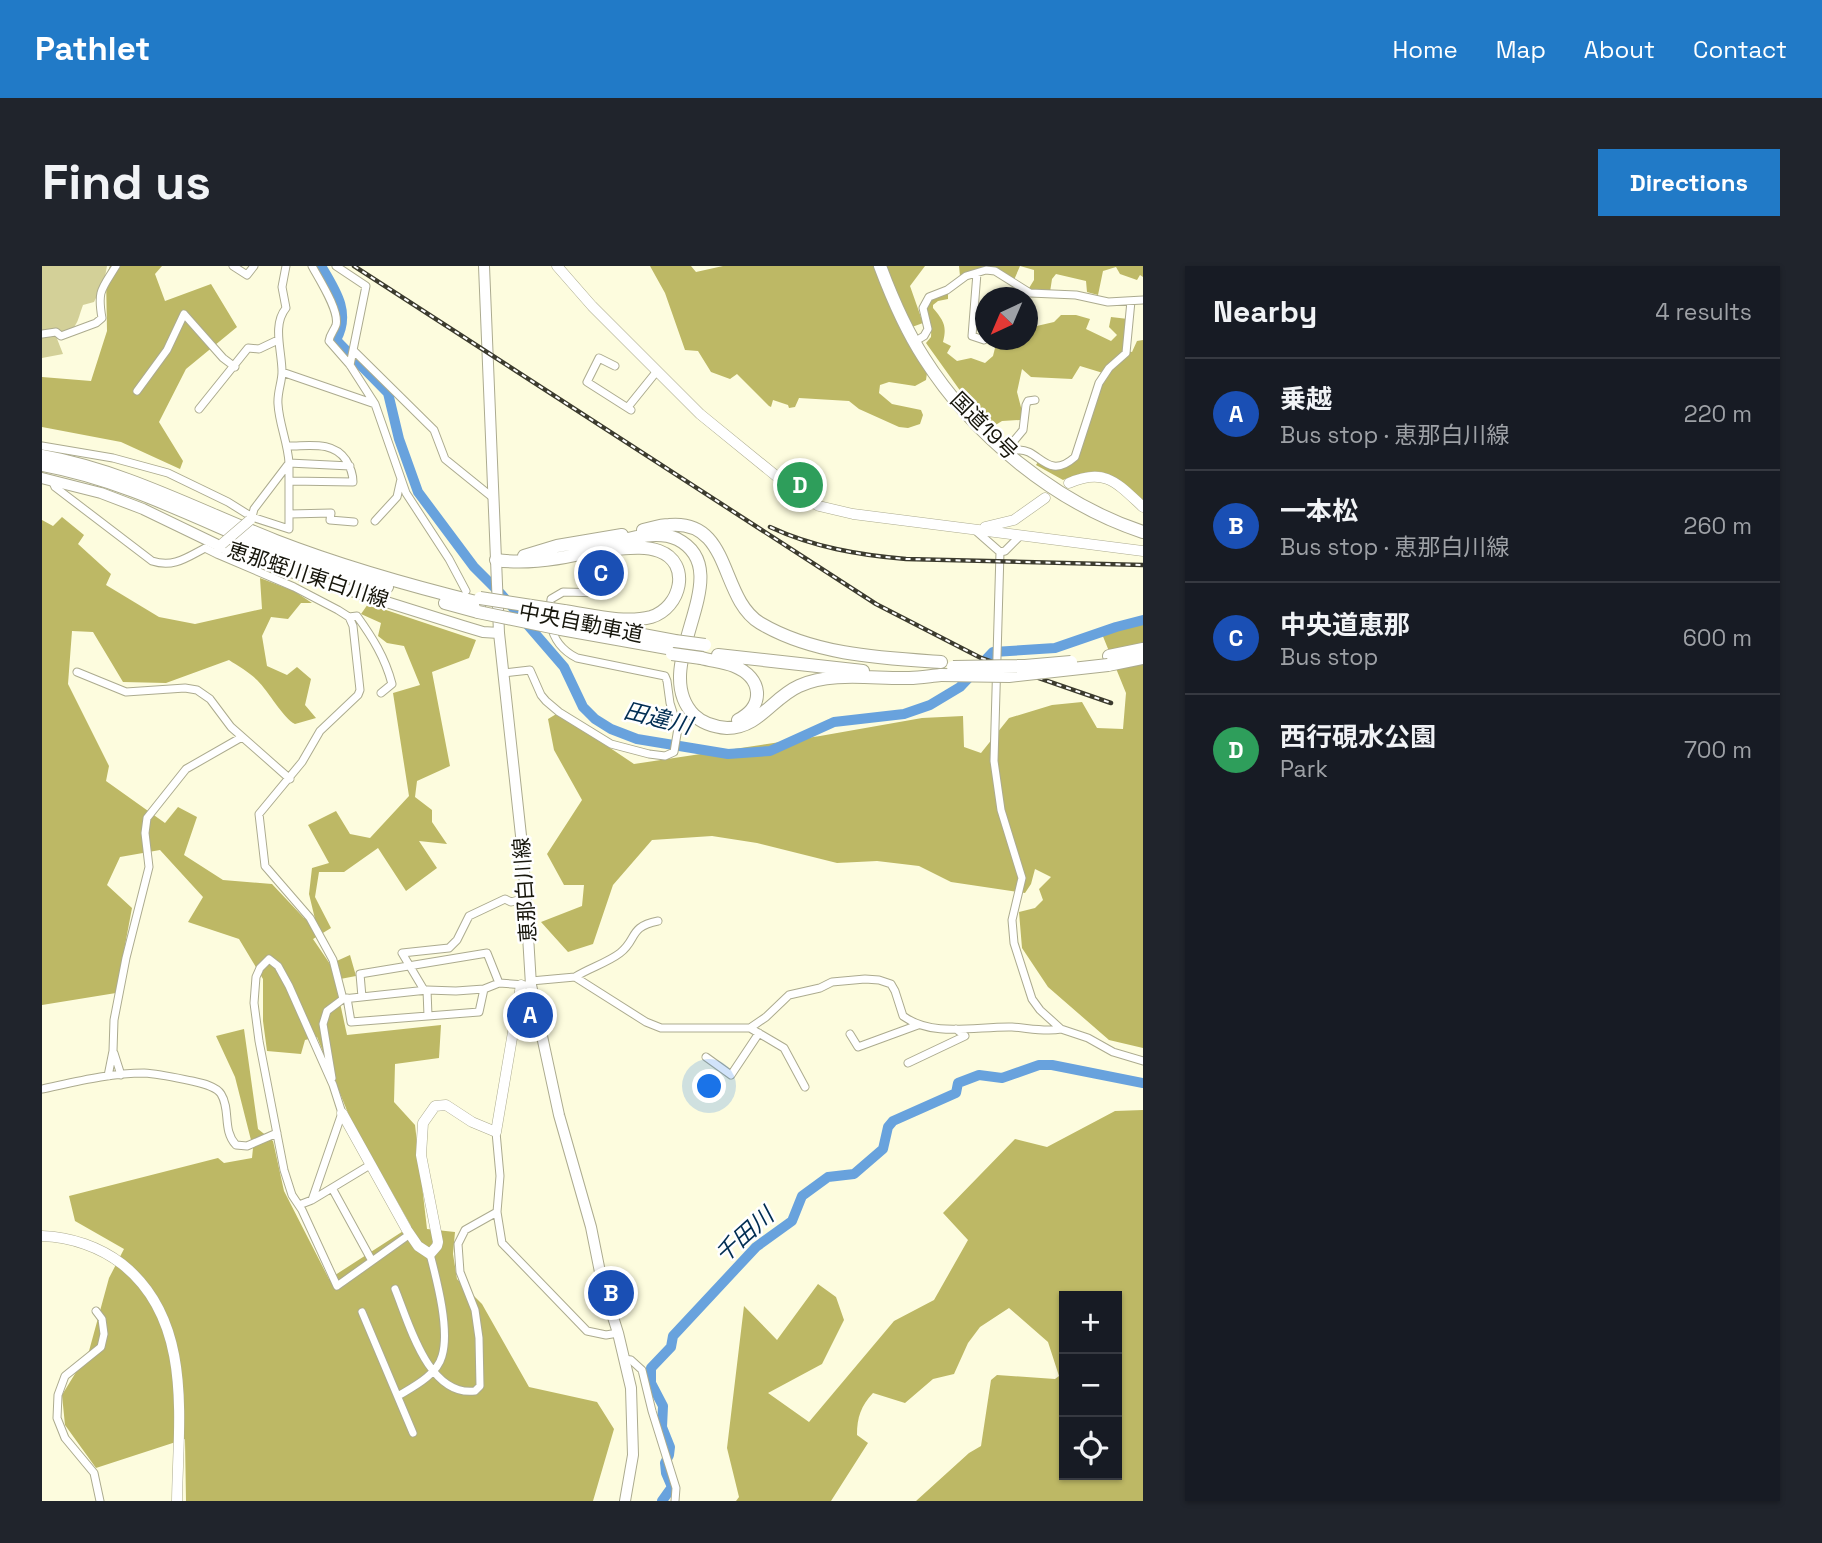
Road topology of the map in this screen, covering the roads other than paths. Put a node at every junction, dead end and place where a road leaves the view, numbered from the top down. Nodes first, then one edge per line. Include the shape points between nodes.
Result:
1 (116, 266) edge
2 (233, 266) edge
3 (254, 266) edge
4 (286, 266) edge
5 (312, 266) edge
6 (336, 266) edge
7 (484, 266) edge
8 (558, 266) edge
9 (874, 266) edge
10 (883, 266) edge
11 (977, 273) junction
12 (976, 287) edge
13 (975, 299) edge
14 (1143, 300) edge
15 (1131, 301) junction
16 (896, 303) junction
17 (42, 334) edge
18 (975, 338) edge
19 (278, 340) junction
20 (915, 341) junction
21 (354, 351) junction
22 (350, 365) junction
23 (615, 366) dead end
24 (235, 367) junction
25 (657, 370) junction
26 (282, 372) junction
27 (137, 391) dead end
28 (1035, 400) dead end
29 (376, 404) junction
30 (199, 409) dead end
31 (42, 446) edge
32 (289, 446) junction
33 (1013, 449) junction
34 (42, 456) edge
35 (289, 464) junction
36 (42, 465) edge
37 (350, 466) junction
38 (401, 478) junction
39 (47, 479) edge
40 (290, 481) junction
41 (1069, 483) dead end
42 (492, 497) junction
43 (1045, 498) dead end
44 (1143, 507) edge
45 (290, 514) junction
46 (251, 518) junction
47 (1014, 520) junction
48 (375, 521) dead end
49 (354, 522) dead end
50 (658, 527) junction
51 (1143, 527) edge
52 (975, 530) junction
53 (1143, 532) edge
54 (1018, 535) junction
55 (220, 548) junction
56 (603, 549) junction
57 (1143, 551) edge
58 (1000, 552) junction
59 (496, 560) junction
60 (609, 586) dead end
61 (466, 591) dead end
62 (479, 605) junction
63 (349, 617) junction
64 (563, 620) junction
65 (499, 633) junction
66 (674, 648) junction
67 (1143, 649) edge
68 (703, 652) junction
69 (1143, 658) edge
70 (1109, 661) junction
71 (941, 668) junction
72 (77, 672) dead end
73 (504, 673) junction
74 (382, 693) dead end
75 (242, 737) junction
76 (290, 779) junction
77 (526, 898) junction
78 (658, 921) dead end
79 (409, 966) junction
80 (575, 977) junction
81 (499, 983) junction
82 (528, 984) junction
83 (484, 989) junction
84 (425, 990) junction
85 (362, 997) junction
86 (345, 998) junction
87 (428, 1016) junction
88 (918, 1024) junction
89 (750, 1028) junction
90 (956, 1029) junction
91 (1061, 1030) junction
92 (759, 1033) junction
93 (850, 1034) dead end
94 (113, 1051) junction
95 (706, 1057) dead end
96 (1143, 1061) edge
97 (908, 1063) dead end
98 (121, 1075) junction
99 (108, 1076) junction
100 (333, 1085) junction
101 (804, 1087) dead end
102 (42, 1089) edge
103 (342, 1113) junction
104 (496, 1132) junction
105 (277, 1133) junction
106 (370, 1165) junction
107 (332, 1188) junction
108 (312, 1200) junction
109 (299, 1205) junction
110 (497, 1212) junction
111 (410, 1234) junction
112 (42, 1236) edge
113 (430, 1254) junction
114 (373, 1261) junction
115 (395, 1290) dead end
116 (96, 1311) dead end
117 (362, 1312) dead end
118 (618, 1333) junction
119 (624, 1359) junction
120 (433, 1371) junction
121 (398, 1396) junction
122 (413, 1433) dead end
123 (100, 1501) edge
124 (177, 1501) edge
125 (625, 1501) edge
126 (675, 1501) edge

1 - 17 street via 100,292 102,318 61,336
2 - 3 street via 247,275
4 - 19 street via 282,287 286,308
5 - 22 street via 336,314 329,341
6 - 21 street via 366,286
7 - 42 main road, 恵那白川線
8 - 25 street
9 - 16 highway
10 - 16 highway via 901,304
11 - 12 street
11 - 15 street via 995,271 1030,293
11 - 20 street via 929,297 923,308 928,329
13 - 18 street
14 - 15 street
15 - 33 street via 1126,353 1100,383 1075,457 1051,467 1026,450
16 - 20 highway, 国道19号
19 - 24 street via 259,349 248,348
19 - 26 street
20 - 33 highway, 国道19号 via 961,403
20 - 53 highway, 国道19号 via 959,405 1016,459 1076,501
21 - 22 street
21 - 42 street via 434,430 445,459
22 - 29 street
23 - 25 street via 599,358 587,382 629,409
24 - 27 street via 184,314 167,350
24 - 30 street
25 - 52 street via 700,414 810,502 853,514
26 - 29 street
26 - 32 street via 278,404
28 - 33 street via 1026,404 1023,430
29 - 38 street
31 - 46 street via 168,473
32 - 35 street
32 - 37 street via 330,446 341,452
33 - 51 highway, 国道19号 via 1039,473 1081,499
34 - 62 highway via 123,477 321,558
35 - 37 street
35 - 40 street
35 - 46 street
36 - 62 highway, 中央自動車道 via 120,486 319,567
37 - 40 street via 353,482
38 - 48 street via 397,497
38 - 61 street
39 - 55 main road, 恵那蛭川東白川線 via 143,509
39 - 55 street via 152,561 176,563 205,548
40 - 45 street
41 - 44 street via 1101,475
42 - 59 main road, 恵那白川線
43 - 47 street
45 - 46 street via 289,529
45 - 49 street via 331,513 330,520
46 - 55 street, bridge
47 - 52 street
47 - 54 street via 1011,527
50 - 59 highway
50 - 68 highway via 685,537 702,556 706,569 706,590 685,667 691,702 704,716 722,721 749,715 758,700 751,677
50 - 71 highway via 677,525 702,533 718,550 744,609 779,633 846,653
52 - 54 street
52 - 58 street
54 - 57 street
54 - 58 street
55 - 63 street via 253,571
55 - 65 main road, 恵那蛭川東白川線
56 - 59 highway via 538,561
56 - 64 highway via 647,548 666,555 679,575 676,599 660,613 640,619
56 - 71 highway via 661,535 678,540 694,556 701,587 679,664 679,681 687,709 709,725 746,725 785,694 809,682 912,678
58 - 91 street via 995,776 1022,878 1012,920 1013,937 1032,999
59 - 65 main road, 恵那白川線
60 - 73 street via 605,593 563,592 551,599 552,635 577,658 665,676 678,728 674,752 649,754 611,744 546,701 530,670
62 - 64 highway, 中央自動車道, bridge
62 - 64 highway, bridge
63 - 74 street via 357,616 384,660 392,684
63 - 76 street via 359,695 320,731
64 - 66 highway, 中央自動車道
64 - 66 highway, 中央自動車道 via 598,637
65 - 73 main road, 恵那白川線
66 - 68 highway, 中央自動車道, bridge
67 - 70 highway, 中央自動車道
68 - 71 highway, 中央自動車道 via 873,672
69 - 70 highway, 中央自動車道
70 - 71 highway, 中央自動車道, bridge
70 - 71 highway, 中央自動車道, bridge via 1009,676
72 - 75 street via 126,692 197,690
73 - 77 main road, 恵那白川線
75 - 76 street
75 - 94 street via 186,769 147,818 149,867 121,983
76 - 86 street via 259,814 265,866 310,918
77 - 79 street via 505,899 469,916 449,948 402,953
77 - 82 main road, 恵那白川線
78 - 80 street via 636,930 620,953
79 - 81 street via 487,953
79 - 84 street
79 - 85 street via 360,974
80 - 82 street
80 - 89 street via 654,1027
81 - 82 street
81 - 83 street
82 - 104 street
82 - 118 main road, 恵那白川線
83 - 84 street
83 - 87 street via 479,1012
84 - 85 street
84 - 87 street
85 - 86 street
86 - 87 street via 351,1022
86 - 100 street via 327,1011 323,1024
88 - 89 street via 903,1016 891,985 865,979 832,982 789,995
88 - 90 street
88 - 93 street via 858,1047
89 - 92 street
90 - 91 street
90 - 97 street via 965,1036
91 - 96 street
92 - 95 street via 731,1075
92 - 101 street via 784,1048
94 - 98 street
94 - 99 street
98 - 99 street
98 - 105 street via 166,1076 219,1091 229,1138 236,1145 247,1146
99 - 102 street
100 - 103 street
100 - 105 street via 289,986 269,958 256,977 254,1003
103 - 106 street
103 - 108 street
104 - 110 street
104 - 113 street via 446,1105 435,1106 426,1117 421,1155 438,1242
105 - 109 street via 287,1182
106 - 107 street
106 - 111 street
107 - 108 street
107 - 114 street
108 - 109 street
109 - 114 street via 337,1286
110 - 118 street via 502,1243 587,1331
110 - 120 street via 465,1230 458,1244 460,1272 475,1310 480,1386 475,1391 460,1390
111 - 113 street
111 - 114 street
112 - 124 street via 87,1244 118,1261 146,1288 164,1316 177,1368
113 - 120 street via 443,1331 442,1357
115 - 120 street
116 - 123 street via 102,1319 101,1347 65,1376 57,1418 65,1438 96,1477
117 - 121 street
118 - 119 main road, 恵那白川線
119 - 125 main road, 恵那白川線 via 634,1431
119 - 126 street via 642,1370 676,1488
120 - 121 street
121 - 122 street

